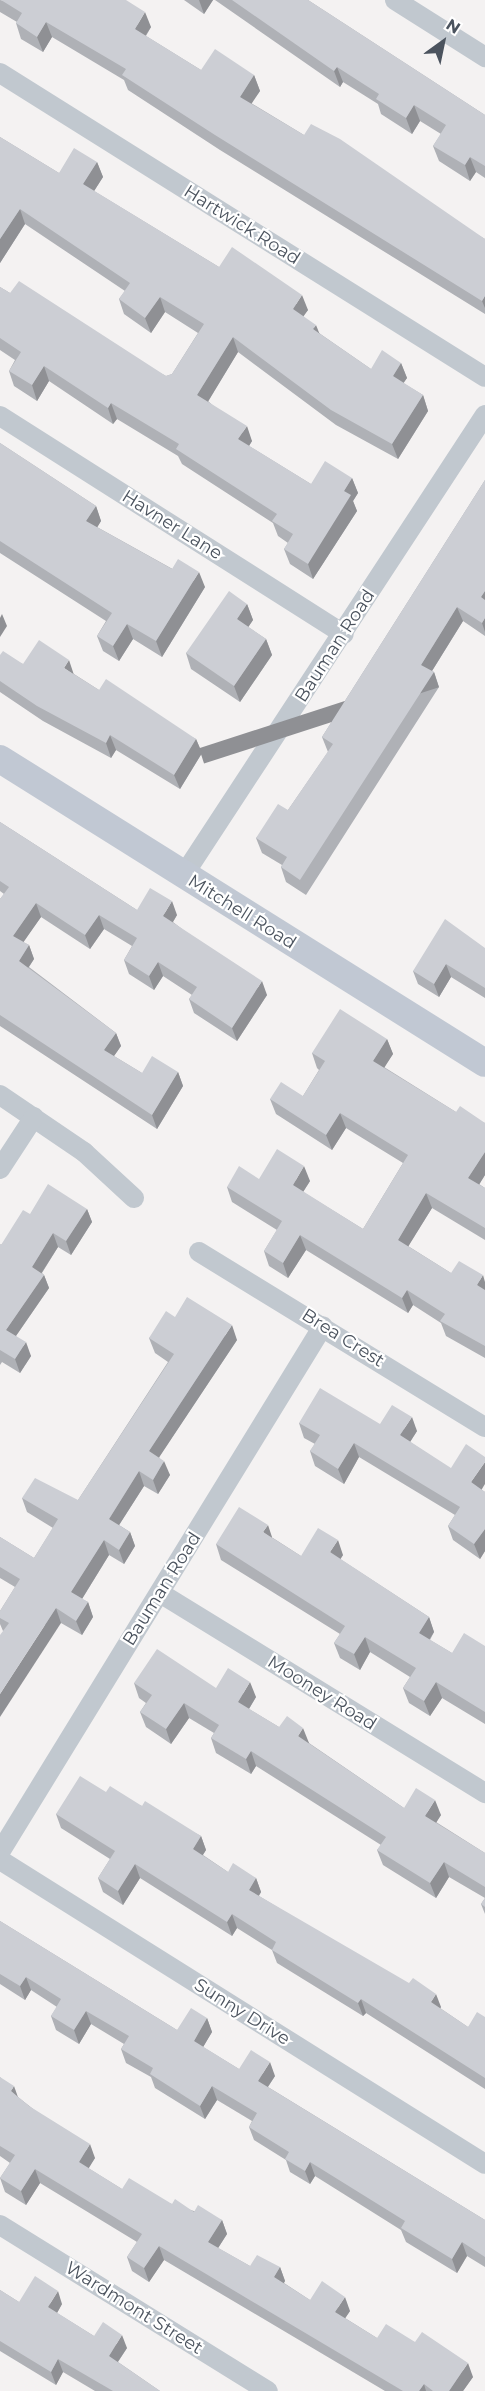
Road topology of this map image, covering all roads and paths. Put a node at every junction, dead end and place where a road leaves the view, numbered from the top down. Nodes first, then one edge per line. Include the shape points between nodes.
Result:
1 (395, 0) edge
2 (485, 57) edge
3 (0, 73) edge
4 (485, 377) edge
5 (485, 415) edge
6 (0, 416) edge
7 (344, 634) junction
8 (0, 759) edge
9 (183, 876) junction
10 (485, 1063) edge
11 (0, 1095) edge
12 (34, 1117) junction
13 (0, 1169) edge
14 (134, 1198) dead end
15 (199, 1252) dead end
16 (323, 1326) junction
17 (485, 1427) edge
18 (160, 1593) junction
19 (485, 1793) edge
20 (0, 1852) edge
21 (0, 1860) edge
22 (485, 2164) edge
23 (0, 2225) edge
24 (268, 2391) edge

1 - 2 street
3 - 4 street, Hartwick Road
5 - 7 street, Bauman Road
6 - 7 street, Havner Lane
7 - 9 street, Bauman Road
8 - 9 street, Mitchell Road
9 - 10 street, Mitchell Road
11 - 12 street
12 - 13 street
12 - 14 street
15 - 16 street, Brea Crest
16 - 17 street, Brea Crest
16 - 18 street, Bauman Road
18 - 19 street, Mooney Road
18 - 20 street, Bauman Road
21 - 22 street, Sunny Drive
23 - 24 street, Wardmont Street

